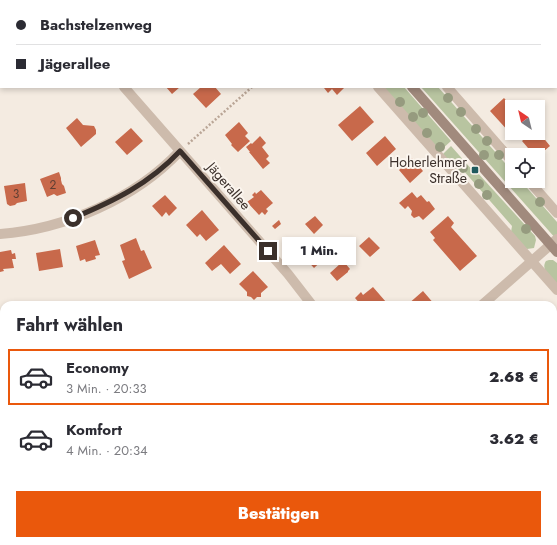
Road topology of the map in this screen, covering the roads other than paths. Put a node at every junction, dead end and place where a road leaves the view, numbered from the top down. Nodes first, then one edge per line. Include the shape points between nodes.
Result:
1 (125, 88) edge
2 (379, 88) edge
3 (413, 88) edge
4 (448, 88) edge
5 (180, 151) junction
6 (505, 153) edge
7 (535, 188) edge
8 (557, 213) edge
9 (0, 234) edge
10 (555, 245) edge
11 (532, 262) junction
12 (557, 290) edge
13 (309, 301) edge
14 (487, 301) edge

1 - 5 street, Jägerallee
2 - 11 street
3 - 10 street
4 - 6 street
5 - 9 street via 141,184 98,208 35,229
5 - 13 street, Jägerallee
7 - 8 street
10 - 11 street
11 - 12 street
11 - 14 street

